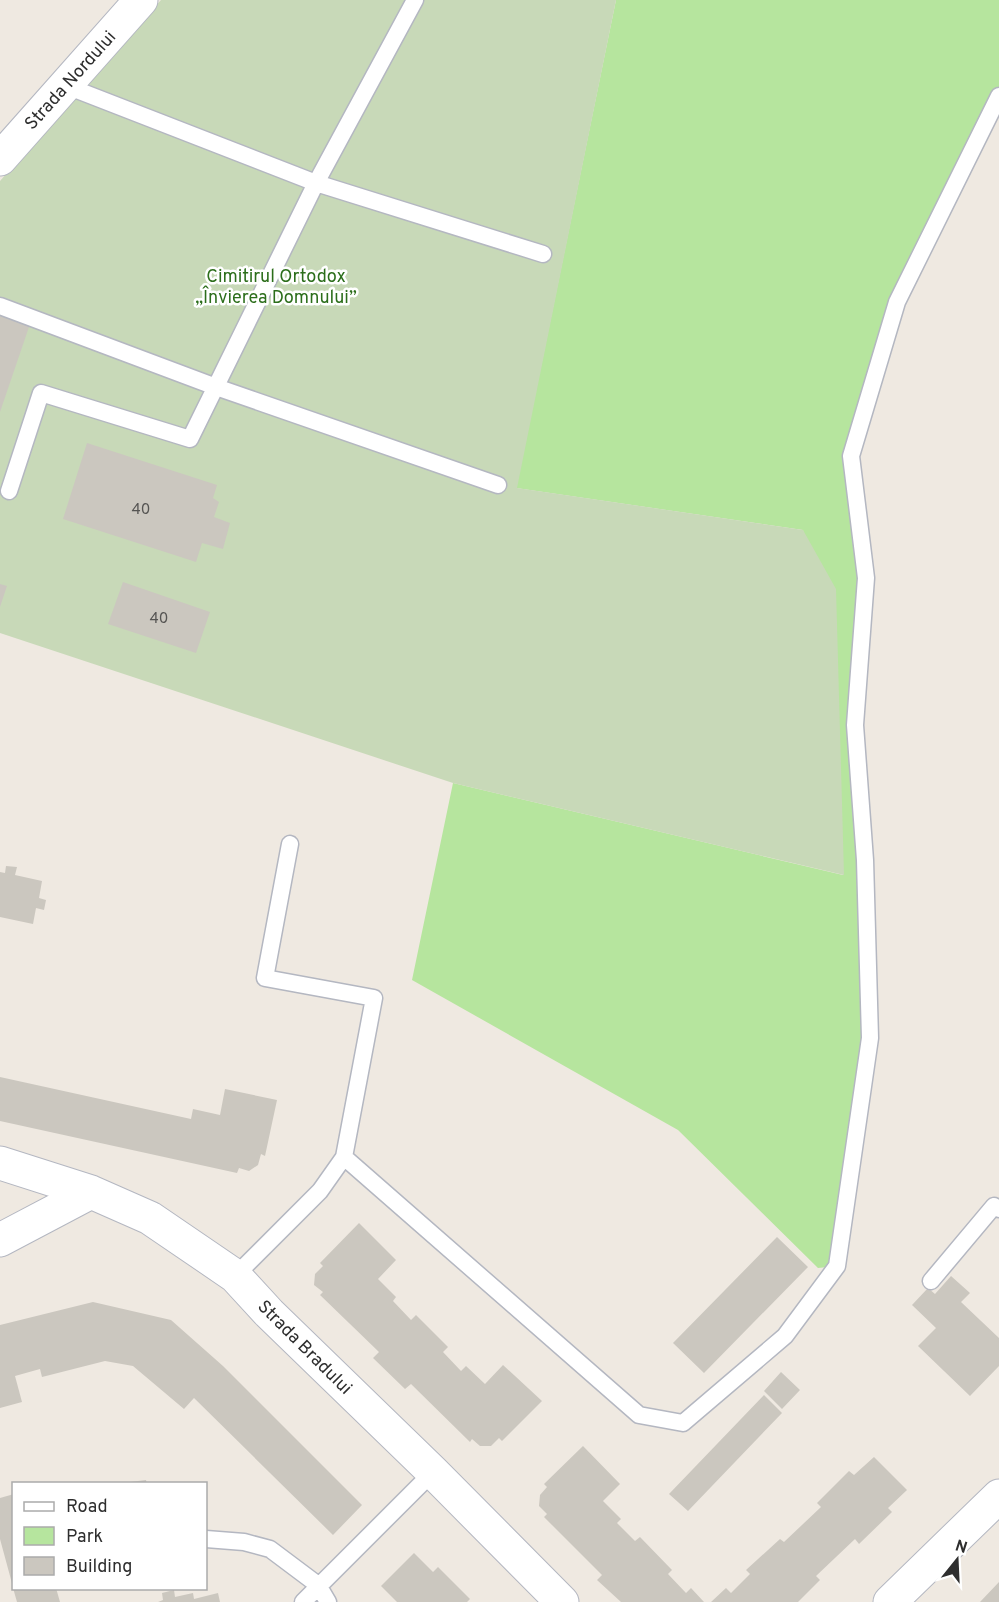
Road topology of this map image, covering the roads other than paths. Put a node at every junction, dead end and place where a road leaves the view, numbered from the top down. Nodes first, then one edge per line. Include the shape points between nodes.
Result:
1 (141, 0) edge
2 (415, 0) edge
3 (64, 86) junction
4 (999, 96) edge
5 (0, 159) edge
6 (316, 183) junction
7 (543, 254) dead end
8 (0, 306) edge
9 (216, 387) junction
10 (498, 485) dead end
11 (9, 491) dead end
12 (290, 844) dead end
13 (344, 1157) junction
14 (0, 1163) edge
15 (91, 1192) junction
16 (999, 1209) edge
17 (0, 1240) edge
18 (235, 1275) junction
19 (931, 1281) dead end
20 (433, 1472) junction
21 (999, 1496) edge
22 (207, 1539) edge
23 (318, 1586) junction
24 (303, 1602) edge
25 (328, 1602) edge
26 (562, 1602) edge
27 (890, 1602) edge

1 - 3 street, Strada Nordului
2 - 6 lane
3 - 5 street, Strada Nordului
3 - 6 lane
4 - 13 lane via 897,302 851,456 866,578 855,725 865,860 870,1038 837,1266 785,1336 683,1423 639,1414
6 - 7 lane
6 - 9 lane
8 - 9 lane
9 - 10 lane
9 - 11 lane via 190,439 40,393
12 - 13 lane via 266,978 374,998
13 - 18 lane via 320,1191
14 - 15 street, Strada Bradului
15 - 17 street
15 - 18 street, Strada Bradului via 150,1218
16 - 19 lane via 994,1206
18 - 20 street, Strada Bradului
20 - 23 lane
20 - 26 street, Strada Bradului
21 - 27 street
22 - 23 lane via 270,1549
23 - 24 lane
23 - 25 lane

